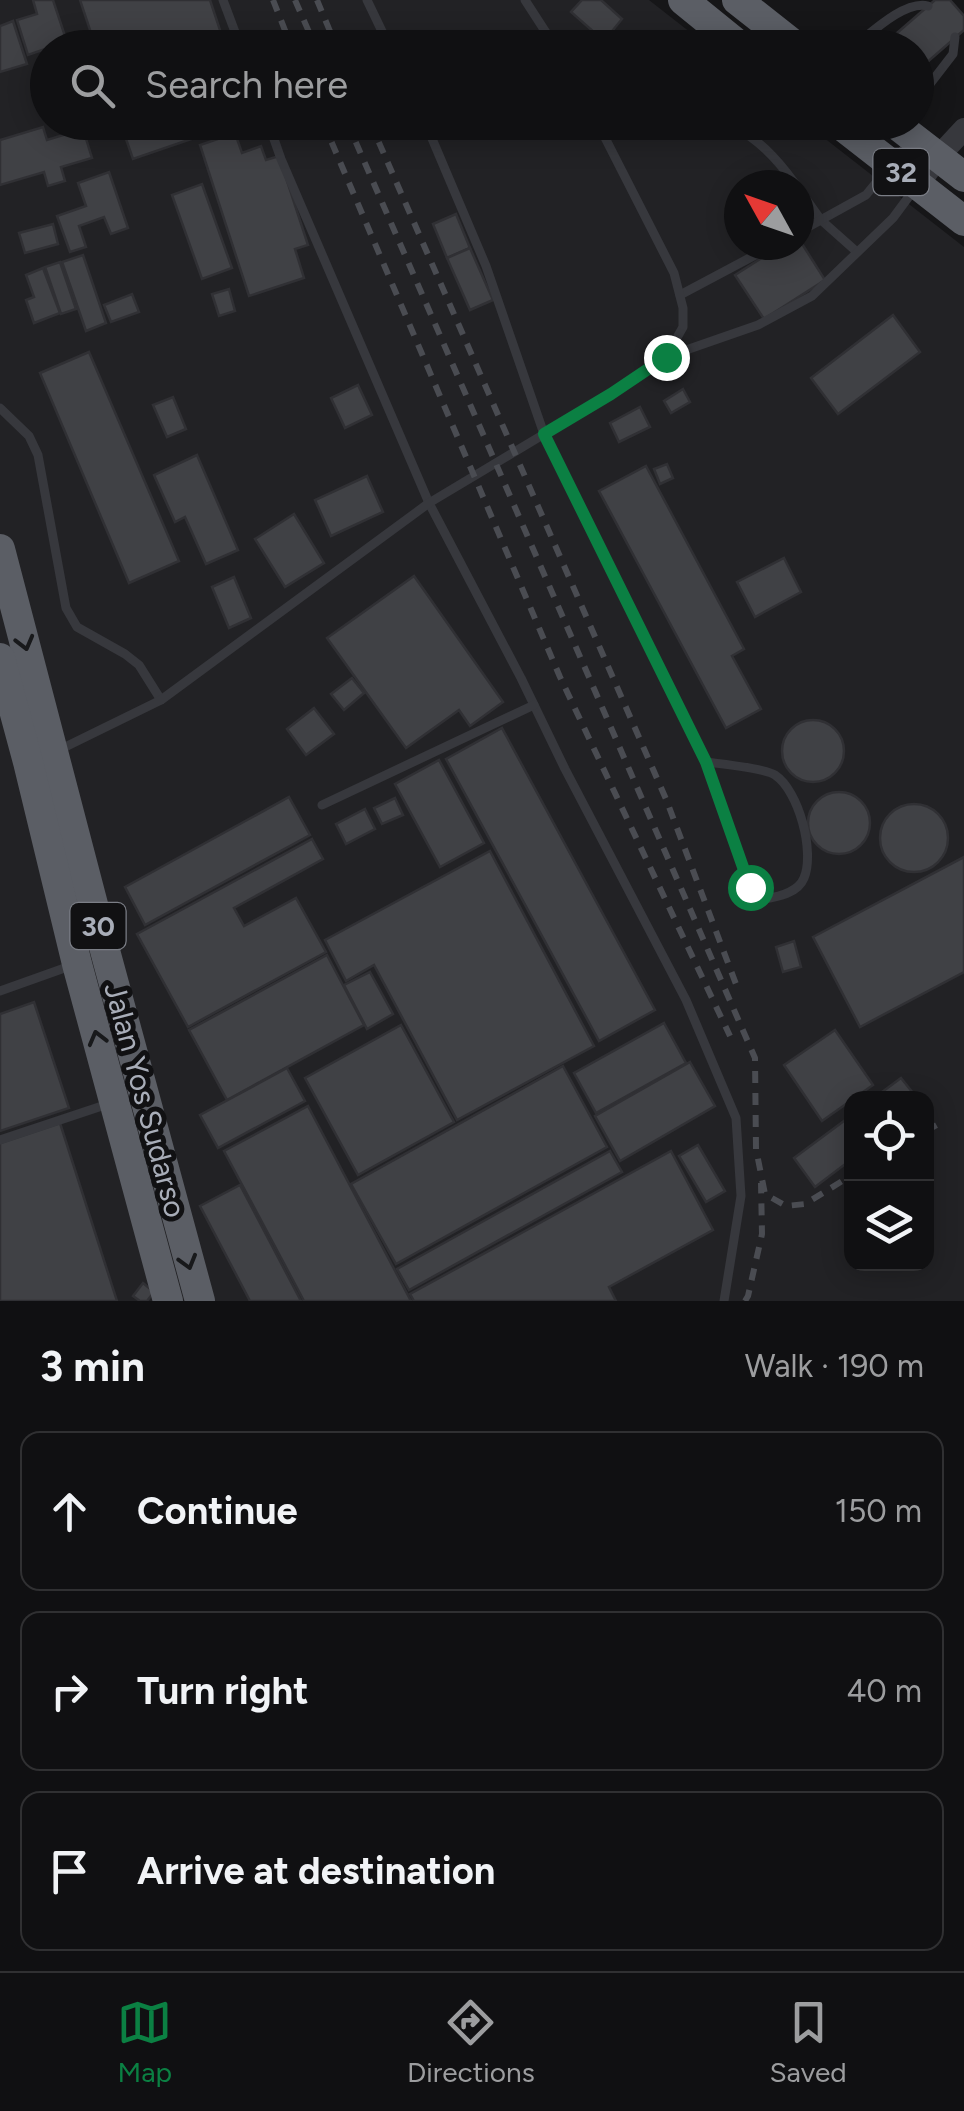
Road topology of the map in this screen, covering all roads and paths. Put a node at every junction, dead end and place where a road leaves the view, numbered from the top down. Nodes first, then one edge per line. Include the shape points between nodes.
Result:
1 (224, 0) edge
2 (367, 0) edge
3 (525, 0) edge
4 (683, 0) edge
5 (737, 0) edge
6 (928, 6) dead end
7 (235, 30) edge
8 (381, 30) edge
9 (544, 30) edge
10 (720, 30) edge
11 (775, 30) edge
12 (876, 30) edge
13 (955, 37) dead end
14 (934, 80) edge
15 (964, 129) edge
16 (274, 140) edge
17 (433, 140) edge
18 (607, 140) edge
19 (756, 140) edge
20 (861, 140) edge
21 (894, 140) edge
22 (894, 140) edge
23 (921, 140) edge
24 (938, 157) junction
25 (884, 158) junction
26 (785, 170) edge
27 (964, 177) edge
28 (918, 185) junction
29 (814, 210) edge
30 (821, 220) junction
31 (964, 221) edge
32 (814, 224) edge
33 (857, 252) junction
34 (746, 260) edge
35 (680, 295) junction
36 (666, 357) junction
37 (0, 408) edge
38 (544, 434) junction
39 (429, 503) junction
40 (0, 549) edge
41 (0, 658) edge
42 (160, 700) junction
43 (534, 704) junction
44 (41, 758) junction
45 (706, 762) junction
46 (322, 805) dead end
47 (92, 961) junction
48 (0, 991) edge
49 (114, 1102) junction
50 (0, 1140) edge
51 (168, 1301) edge
52 (200, 1301) edge
53 (724, 1301) edge

1 - 7 lane
2 - 8 lane
3 - 9 lane
4 - 10 highway
5 - 11 highway
6 - 12 lane via 906,7
13 - 14 lane via 953,54
15 - 24 street
16 - 39 lane
17 - 38 lane via 486,266
18 - 35 lane
19 - 26 lane
20 - 25 highway, 32
21 - 25 lane
22 - 25 lane
23 - 24 highway, 32
24 - 27 highway, 32
24 - 28 street
25 - 28 highway, 32
25 - 30 lane via 866,195
28 - 31 highway, 32
28 - 33 lane
29 - 30 lane
30 - 32 lane
30 - 33 lane
33 - 36 lane via 812,296 758,324
34 - 35 lane
35 - 36 lane via 682,328
36 - 38 lane
37 - 42 lane via 38,454 66,608 77,628 140,665
38 - 39 lane
38 - 45 lane
39 - 42 lane
39 - 43 lane
40 -> 44 highway, Jalan Yos Sudarso / 30
41 - 44 highway, Jalan Yos Sudarso / 30
42 - 44 lane
43 - 46 lane
43 - 53 lane via 686,1000 736,1118 742,1196
44 - 47 highway, Jalan Yos Sudarso / 30
45 - 45 lane via 750,887 764,899 796,888 805,877 807,852 791,795 775,775
47 - 48 lane
49 -> 47 highway, Jalan Yos Sudarso / 30
47 -> 52 highway, Jalan Yos Sudarso / 30
49 - 50 lane
49 - 51 highway, Jalan Yos Sudarso / 30

